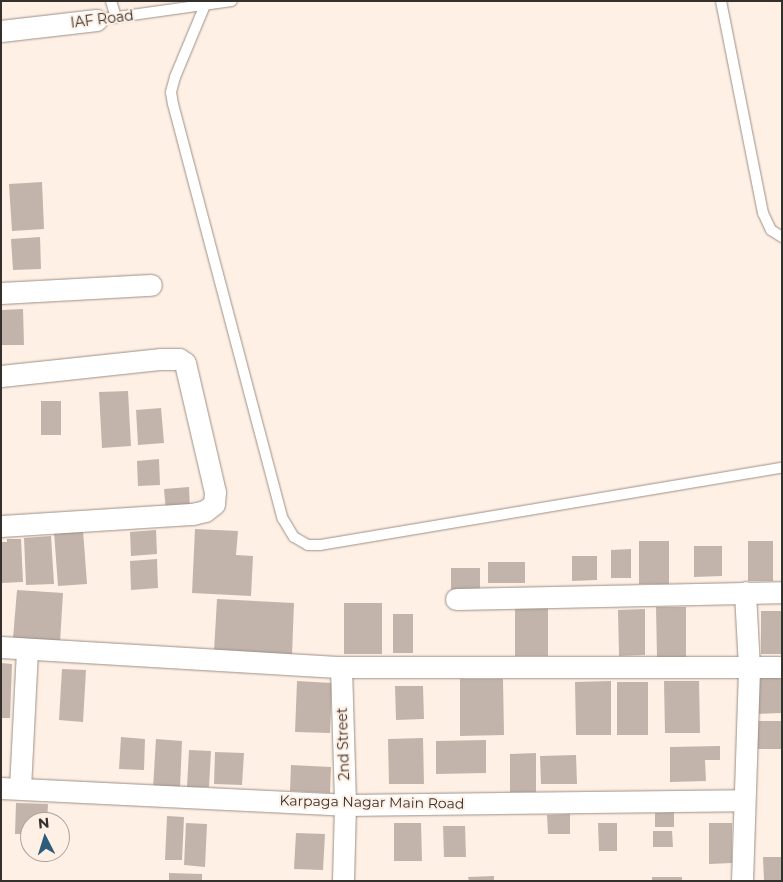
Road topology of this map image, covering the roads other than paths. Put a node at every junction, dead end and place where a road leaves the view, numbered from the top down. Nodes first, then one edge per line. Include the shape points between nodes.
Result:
1 (111, 1) edge
2 (232, 1) edge
3 (721, 1) edge
4 (204, 5) junction
5 (106, 18) junction
6 (1, 32) edge
7 (782, 237) edge
8 (151, 285) dead end
9 (1, 292) edge
10 (1, 376) edge
11 (782, 468) edge
12 (1, 526) edge
13 (745, 592) junction
14 (782, 592) edge
15 (456, 599) dead end
16 (1, 647) edge
17 (27, 648) junction
18 (341, 667) junction
19 (749, 667) junction
20 (782, 667) edge
21 (11, 788) edge
22 (743, 800) junction
23 (345, 805) junction
24 (343, 881) edge
25 (742, 881) edge

1 - 5 lane
2 - 4 lane, IAF Road
3 - 7 lane via 764,213 771,230
4 - 5 lane, IAF Road
4 - 11 lane via 175,77 172,104 284,519 294,537 308,545 320,545
5 - 6 street, IAF Road
8 - 9 street
10 - 12 street via 179,359 185,363 215,492 214,504 205,511 192,514
13 - 14 street
13 - 15 street
13 - 19 street
16 - 17 street
17 - 18 street
17 - 21 street
18 - 19 street
18 - 23 street, 2nd Street
19 - 20 street
19 - 22 street
21 - 23 street, Karpaga Nagar Main Road
22 - 23 street, Karpaga Nagar Main Road
22 - 25 street
23 - 24 street, 2nd Street

